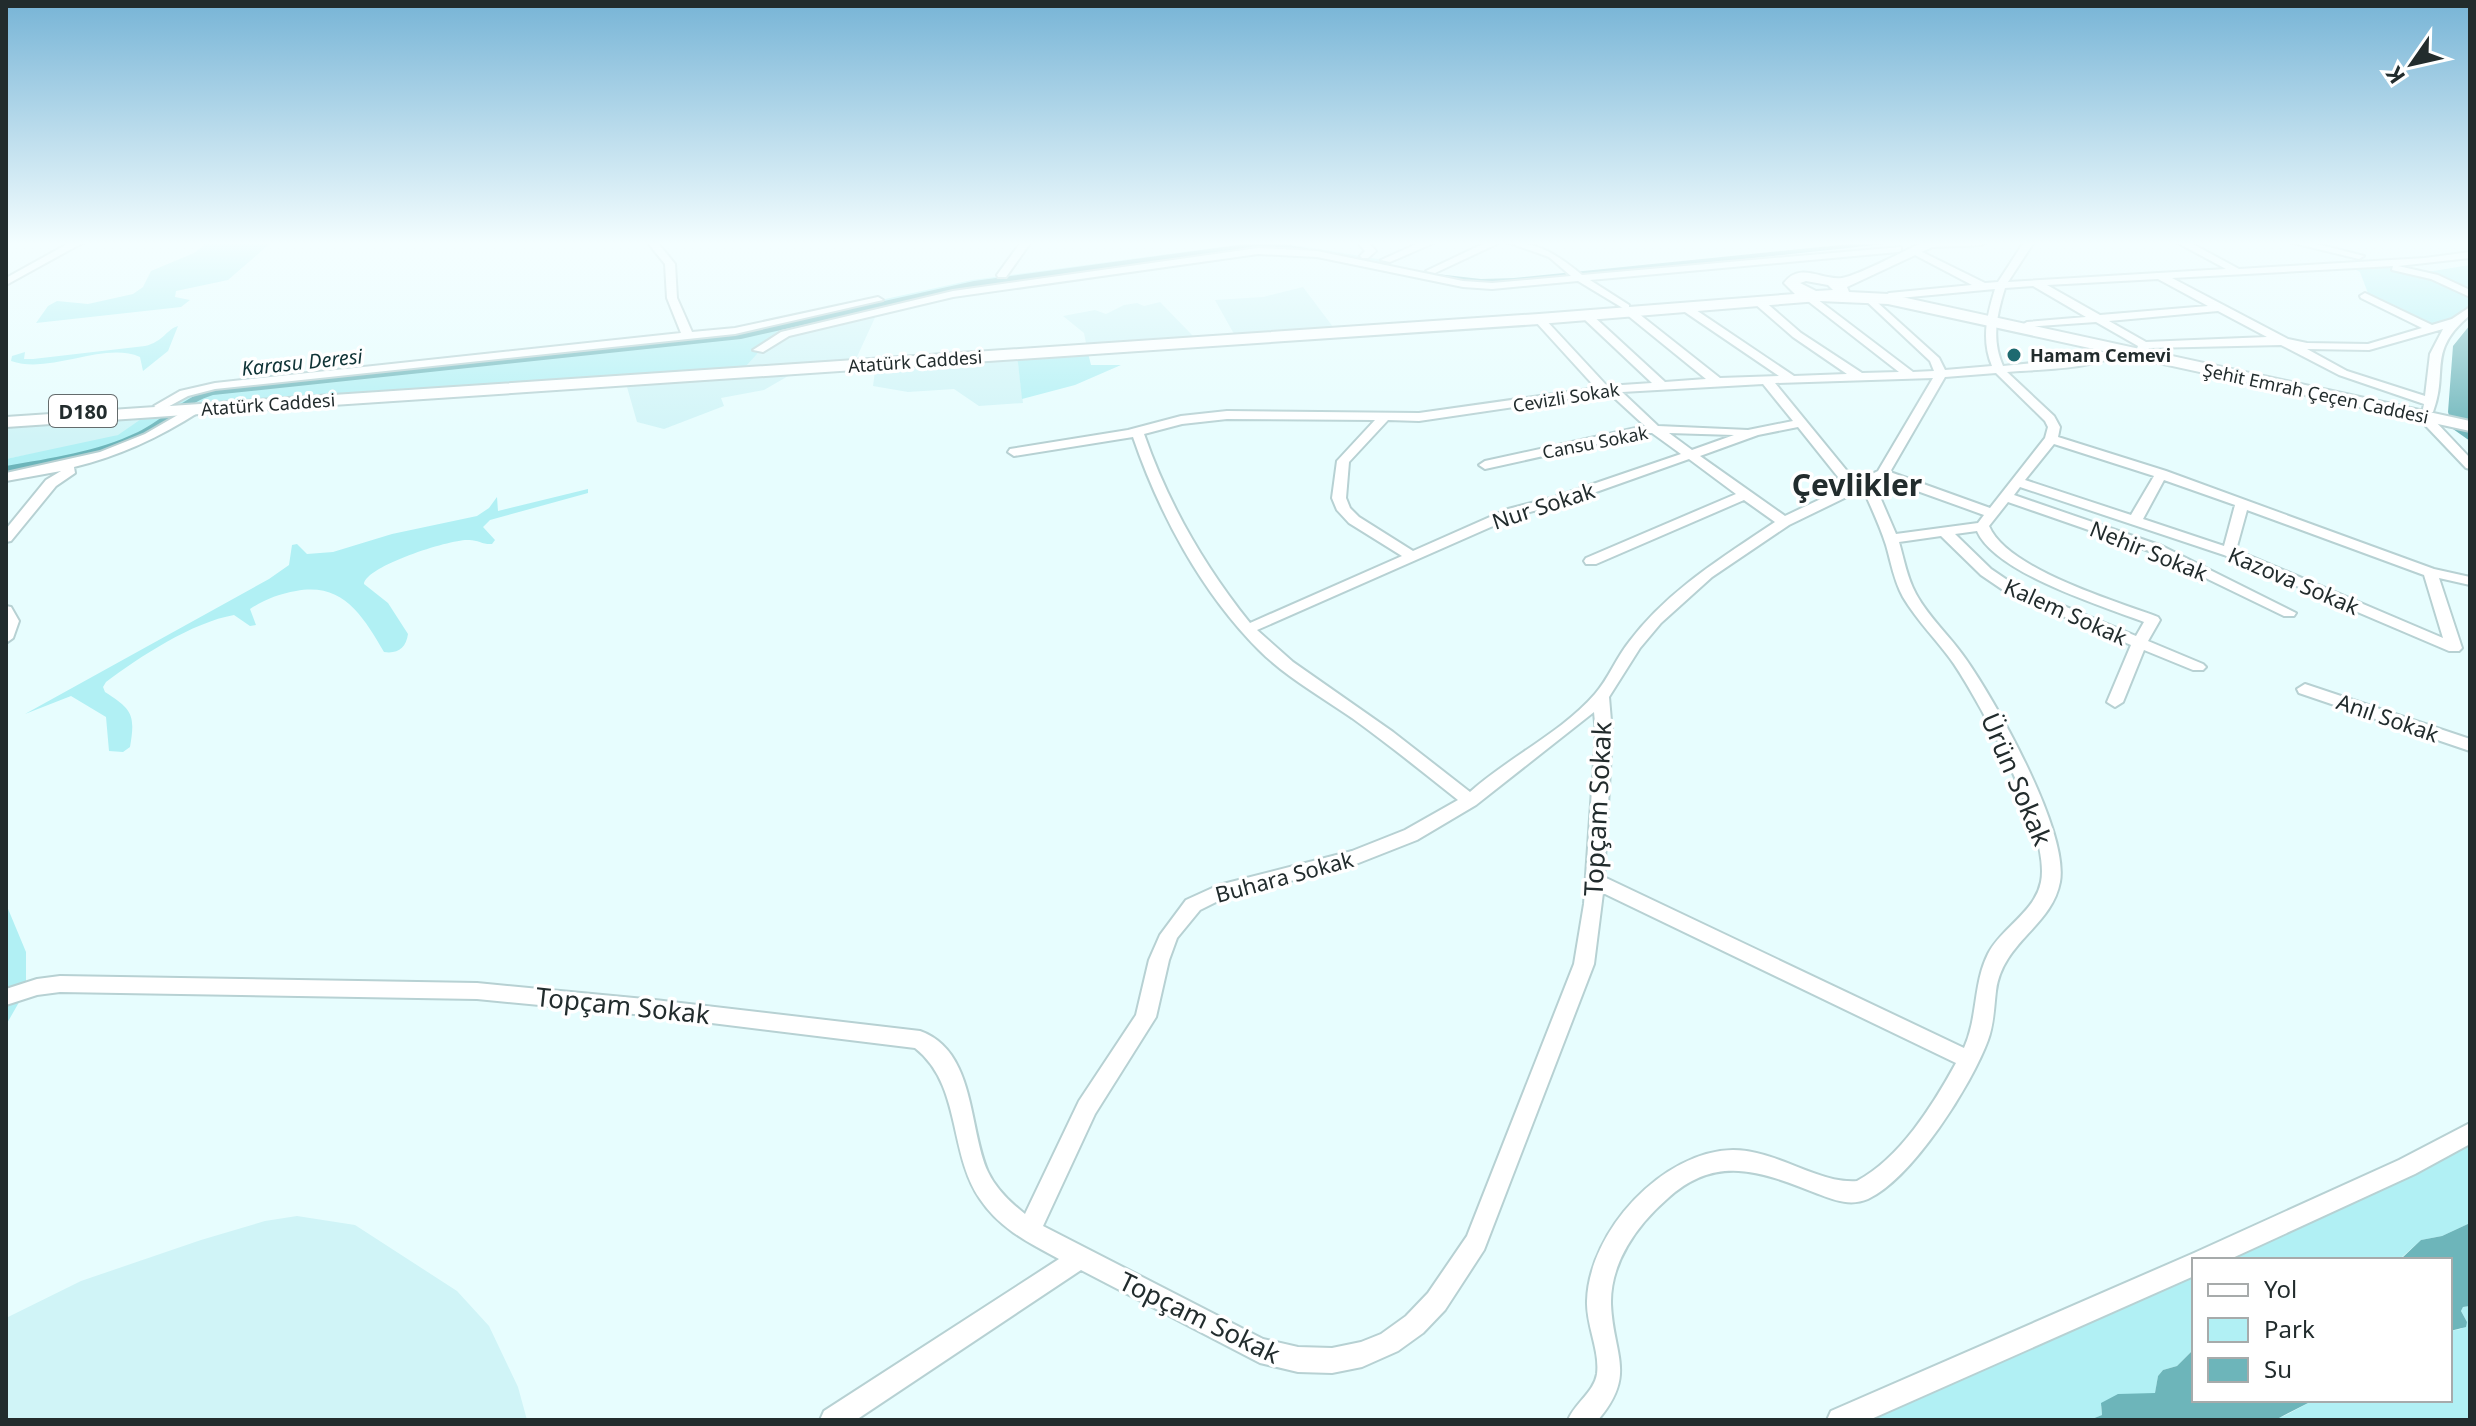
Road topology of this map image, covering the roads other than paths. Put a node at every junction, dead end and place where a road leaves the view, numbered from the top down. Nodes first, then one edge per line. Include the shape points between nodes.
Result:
1 (1686, 308) edge
2 (676, 309) edge
3 (839, 309) edge
4 (892, 309) edge
5 (1638, 309) edge
6 (1670, 309) edge
7 (1767, 309) edge
8 (1845, 309) edge
9 (1880, 309) edge
10 (1930, 309) edge
11 (1943, 309) edge
12 (1995, 309) edge
13 (2082, 309) edge
14 (2214, 309) edge
15 (2222, 309) edge
16 (2390, 309) edge
17 (1627, 310) junction
18 (2470, 310) edge
19 (1587, 316) junction
20 (2099, 318) junction
21 (1539, 319) junction
22 (1992, 320) junction
23 (2454, 322) junction
24 (2027, 325) junction
25 (2432, 329) junction
26 (688, 336) junction
27 (2290, 343) junction
28 (759, 350) dead end
29 (2120, 350) junction
30 (2143, 350) junction
31 (1995, 368) junction
32 (1941, 374) junction
33 (1910, 375) junction
34 (1861, 378) junction
35 (1767, 381) junction
36 (1794, 381) junction
37 (1717, 382) junction
38 (1661, 385) junction
39 (1608, 390) junction
40 (199, 406) junction
41 (156, 409) junction
42 (2430, 411) junction
43 (1384, 418) junction
44 (6, 419) edge
45 (1801, 423) junction
46 (2470, 424) edge
47 (1656, 430) junction
48 (1755, 432) junction
49 (1138, 433) junction
50 (2051, 439) junction
51 (1014, 452) dead end
52 (1692, 454) junction
53 (82, 464) junction
54 (1485, 465) dead end
55 (2470, 465) edge
56 (2161, 474) junction
57 (6, 477) edge
58 (1868, 482) junction
59 (2017, 482) junction
60 (1746, 494) junction
61 (2005, 496) junction
62 (2242, 504) junction
63 (1992, 513) junction
64 (2135, 521) junction
65 (1784, 522) junction
66 (1982, 526) junction
67 (1946, 533) junction
68 (6, 538) edge
69 (1891, 539) junction
70 (2229, 552) junction
71 (1413, 557) junction
72 (1591, 561) dead end
73 (2430, 572) junction
74 (2470, 581) edge
75 (6, 610) edge
76 (2289, 613) dead end
77 (1248, 629) junction
78 (6, 638) edge
79 (2139, 643) junction
80 (2198, 667) dead end
81 (2305, 689) dead end
82 (1601, 697) junction
83 (2115, 702) dead end
84 (2470, 745) edge
85 (1470, 801) junction
86 (1595, 881) junction
87 (6, 997) edge
88 (1970, 1060) junction
89 (2470, 1133) edge
90 (1029, 1231) junction
91 (1080, 1258) junction
92 (2207, 1258) edge
93 (2192, 1265) edge
94 (833, 1420) edge
95 (1581, 1420) edge
96 (1840, 1420) edge

1 - 36 street
2 - 26 street
3 - 26 street
4 - 28 street via 785,334
5 - 17 highway, Atatürk Caddesi / D180
6 - 17 highway, Atatürk Caddesi / D180
7 - 34 street
8 - 33 street
9 - 32 street via 1935,360
10 - 22 highway, Şehit Emrah Çeçen Caddesi
11 - 22 highway, Şehit Emrah Çeçen Caddesi
12 - 22 street
13 - 20 street
14 - 20 street
15 - 27 street
16 - 25 street
17 - 19 highway, Atatürk Caddesi / D180
17 - 37 street
17 - 40 highway, Atatürk Caddesi / D180
18 - 23 street
19 - 21 highway, Atatürk Caddesi / D180
19 - 38 street
20 - 24 street
20 - 30 street
21 - 39 street
21 - 40 highway, Atatürk Caddesi / D180
22 - 24 highway, Şehit Emrah Çeçen Caddesi
22 - 29 highway, Şehit Emrah Çeçen Caddesi
22 - 31 street
23 - 25 street
23 - 42 street via 2437,342
24 - 30 highway, Şehit Emrah Çeçen Caddesi
25 - 27 street via 2369,347
26 - 41 street via 215,386 184,393
27 - 30 street via 2193,341
27 - 42 street
29 - 30 highway, Şehit Emrah Çeçen Caddesi
29 - 31 street, Cevizli Sokak via 2082,361
30 - 42 highway, Şehit Emrah Çeçen Caddesi
31 - 32 street, Cevizli Sokak
31 - 50 street via 2050,419
32 - 33 street, Cevizli Sokak
32 - 58 street
33 - 34 street, Cevizli Sokak
34 - 36 street, Cevizli Sokak
35 - 36 street, Cevizli Sokak
35 - 37 street, Cevizli Sokak
35 - 45 street, Ürün Sokak
37 - 38 street, Cevizli Sokak
38 - 39 street, Cevizli Sokak
39 - 43 street, Cevizli Sokak via 1459,413
39 - 47 street
40 - 41 highway, Atatürk Caddesi / D180
40 - 53 street via 144,440
41 - 44 highway, Atatürk Caddesi / D180
42 - 46 highway, Şehit Emrah Çeçen Caddesi
42 - 55 street via 2430,423
43 - 49 street, Cevizli Sokak via 1236,414 1181,420
43 - 71 street via 1343,461 1339,498 1354,520
45 - 48 street, Nur Sokak
45 - 58 street, Ürün Sokak
47 - 48 street, Cansu Sokak
47 - 52 street
47 - 54 street, Cansu Sokak
48 - 52 street, Nur Sokak
49 - 51 street, Cevizli Sokak
49 - 77 street via 1188,543
50 - 56 street
50 - 59 street
52 - 60 street
52 - 71 street, Nur Sokak via 1513,512
53 - 57 street
53 - 68 street via 51,483
56 - 62 street
56 - 64 street
58 - 63 street
58 - 65 street, Topçam Sokak
58 - 69 street, Ürün Sokak
59 - 61 street
59 - 64 street, Kazova Sokak
60 - 65 street
60 - 72 street
61 - 63 street
61 - 76 street, Nehir Sokak via 2157,549
62 - 70 street
62 - 73 street
63 - 66 street
64 - 70 street, Kazova Sokak
65 - 82 street, Topçam Sokak via 1717,566 1656,620
66 - 67 street
66 - 79 street via 1988,541 2031,570 2153,620
67 - 69 street
67 - 79 street, Kalem Sokak via 2011,589
69 - 88 street, Ürün Sokak via 1909,595 1962,663 1989,710 2048,848 2051,882 2038,907 1993,960 1983,1026
70 - 73 street, Kazova Sokak via 2454,648
71 - 77 street, Nur Sokak
73 - 74 street
75 - 78 street via 12,621
77 - 85 street via 1296,674
79 - 80 street, Kalem Sokak
79 - 83 street
81 - 84 street, Anıl Sokak
82 - 85 street, Buhara Sokak
82 - 86 street, Topçam Sokak via 1604,733
85 - 90 street, Buhara Sokak via 1375,851 1219,892 1193,905 1169,935 1146,1017 1087,1108
86 - 88 street
86 - 91 street, Topçam Sokak via 1584,964 1476,1242 1440,1299 1397,1338 1343,1360 1292,1361 1260,1351
87 - 90 street, Topçam Sokak via 60,984 477,991 920,1040 943,1059 951,1074 976,1171 987,1193
88 - 95 street, Ürün Sokak via 1953,1091 1888,1172 1858,1192 1825,1186 1770,1164 1722,1159 1686,1172 1646,1204 1611,1255 1602,1281 1600,1317 1611,1375 1605,1392
89 - 92 street
90 - 91 street, Topçam Sokak
91 - 94 street
93 - 96 street

